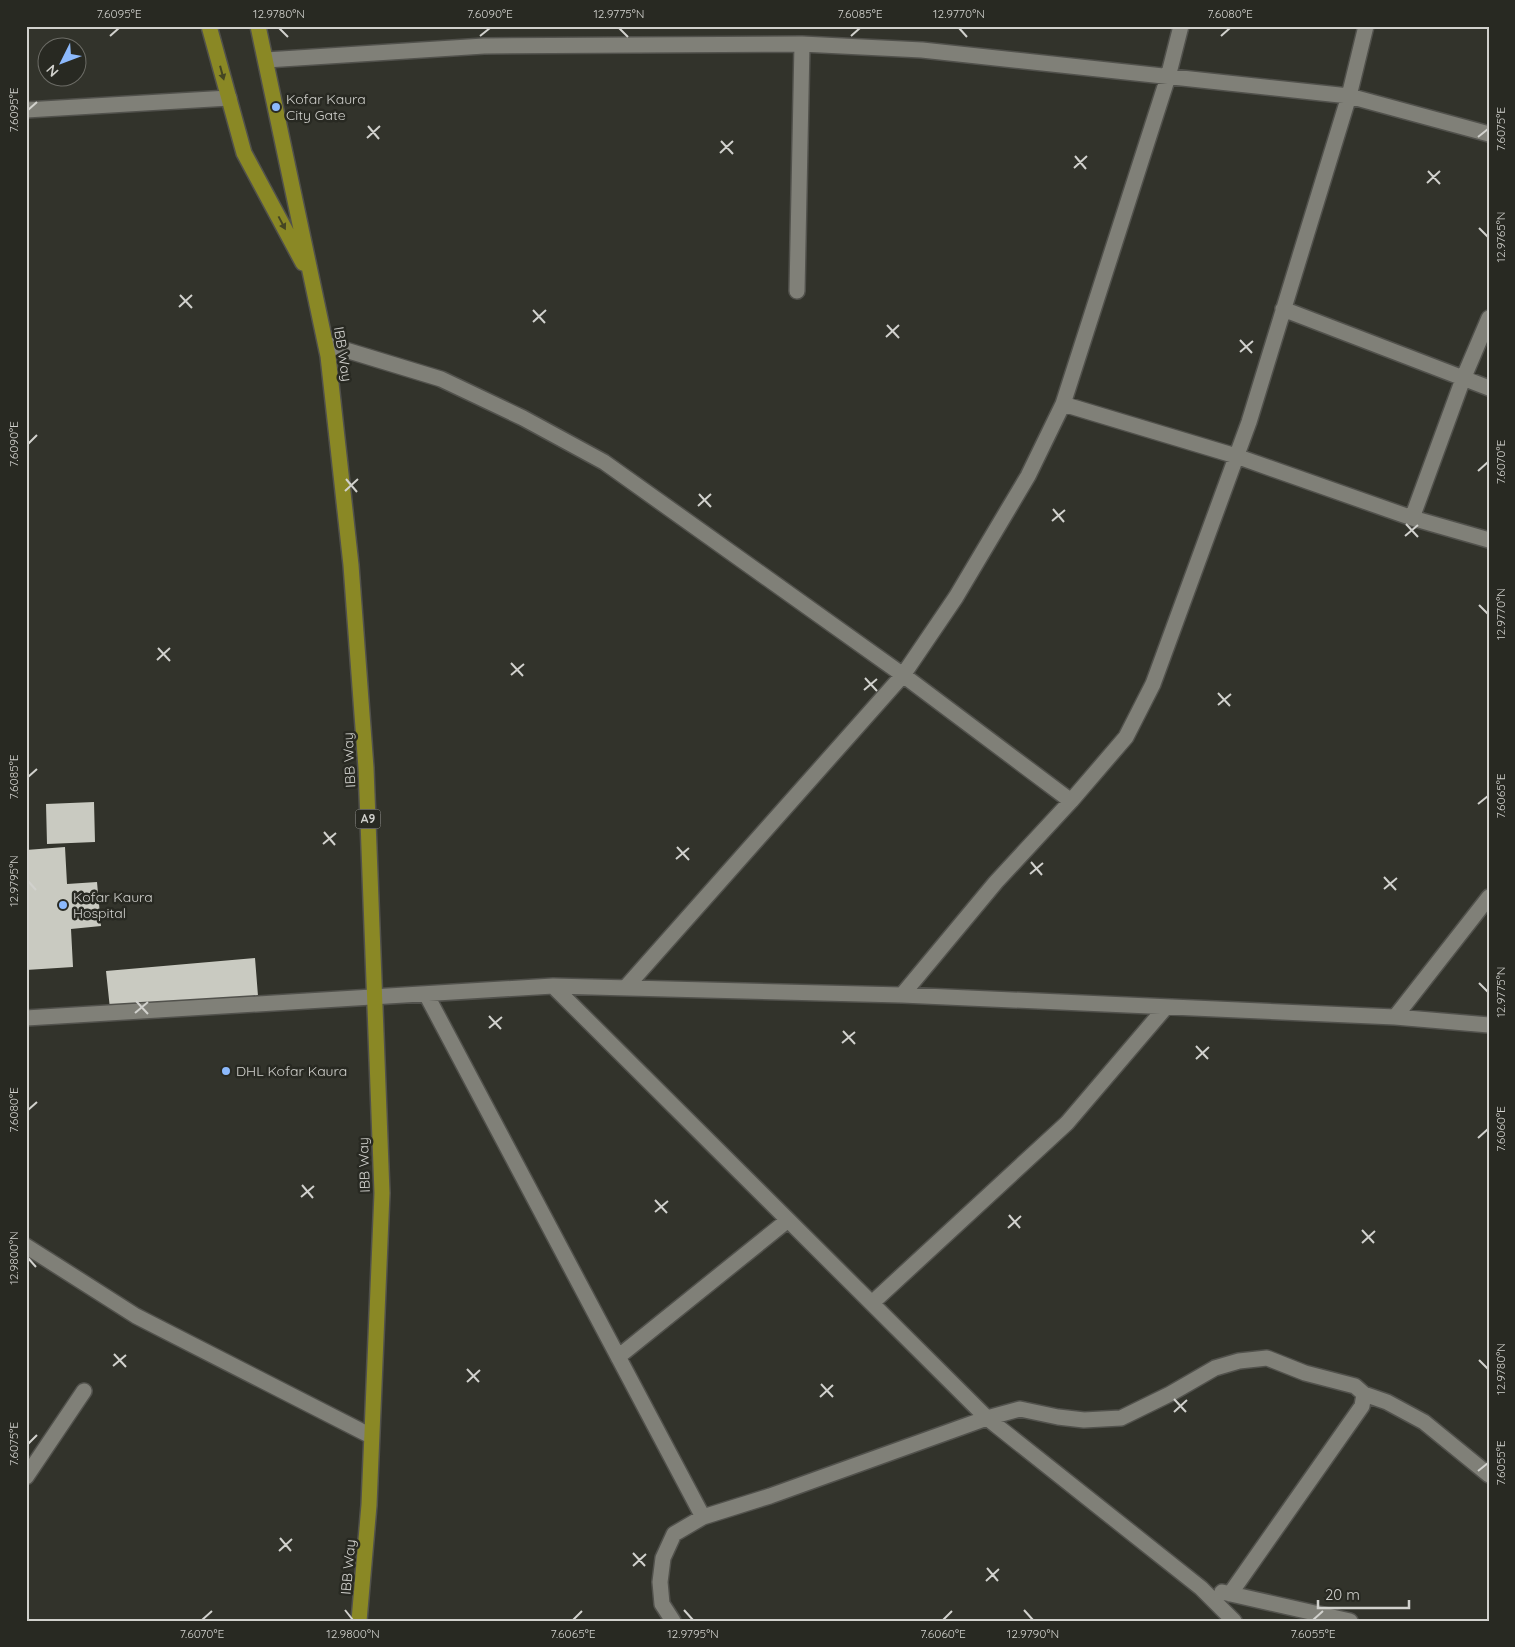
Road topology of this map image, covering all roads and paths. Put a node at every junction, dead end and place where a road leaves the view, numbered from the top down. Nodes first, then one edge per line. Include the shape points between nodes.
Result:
1 (209, 26) edge
2 (258, 26) edge
3 (1181, 26) edge
4 (1366, 26) edge
5 (802, 44) junction
6 (266, 60) junction
7 (1168, 78) junction
8 (1349, 96) junction
9 (229, 98) junction
10 (26, 110) edge
11 (1489, 134) edge
12 (312, 279) junction
13 (797, 291) dead end
14 (1283, 309) junction
15 (1489, 318) edge
16 (326, 344) junction
17 (1462, 379) junction
18 (1489, 388) edge
19 (1063, 404) junction
20 (1236, 456) junction
21 (1412, 518) junction
22 (1489, 540) edge
23 (903, 675) junction
24 (1071, 801) junction
25 (1489, 897) edge
26 (553, 986) junction
27 (627, 986) junction
28 (426, 994) junction
29 (902, 994) junction
30 (374, 998) junction
31 (1166, 1007) junction
32 (1395, 1017) junction
33 (26, 1018) edge
34 (1489, 1025) edge
35 (788, 1220) junction
36 (26, 1246) edge
37 (872, 1303) junction
38 (618, 1357) junction
39 (84, 1391) dead end
40 (1364, 1394) junction
41 (987, 1418) junction
42 (371, 1436) junction
43 (1489, 1475) edge
44 (26, 1477) edge
45 (703, 1517) junction
46 (1201, 1588) junction
47 (1230, 1594) junction
48 (359, 1621) edge
49 (673, 1621) edge
50 (1234, 1621) edge
51 (1350, 1621) edge

1 -> 9 highway
2 - 6 highway, IBB Way / A9
3 - 7 street
4 - 8 street
5 - 6 street via 484,46
5 - 7 street via 922,50
5 - 13 street
6 - 12 highway, IBB Way / A9
7 - 8 street
7 - 19 street
8 - 11 street
8 - 14 street
9 - 10 street
9 -> 12 highway via 244,153
12 - 16 highway, IBB Way / A9
14 - 17 street
14 - 20 street
15 - 17 street
16 - 23 street via 441,379 604,462
16 - 30 highway, IBB Way / A9 via 350,556 366,768
17 - 18 street
17 - 21 street
19 - 20 street
19 - 23 street via 1024,484 956,597
20 - 21 street
20 - 24 street via 1153,684 1126,737
21 - 22 street
23 - 24 street
23 - 27 street
24 - 29 street via 996,882
25 - 32 street
26 - 27 street
26 - 28 street
26 - 35 street
27 - 29 street
28 - 30 street
28 - 38 street
29 - 31 street
30 - 33 street
30 - 42 highway, IBB Way / A9 via 382,1193
31 - 32 street
31 - 37 street via 1067,1123
32 - 34 street
35 - 37 street
35 - 38 street
36 - 42 street via 136,1316
37 - 41 street
38 - 45 street
39 - 44 street
40 - 41 street via 1355,1386 1267,1358 1240,1360 1215,1368 1121,1418 1084,1420 1020,1409
40 - 43 street via 1424,1422
40 - 47 street via 1362,1406
41 - 45 street
41 - 46 street
42 - 48 highway, IBB Way / A9
45 - 49 street via 674,1534 663,1558 662,1604
46 - 47 street
46 - 50 street
47 - 51 street

